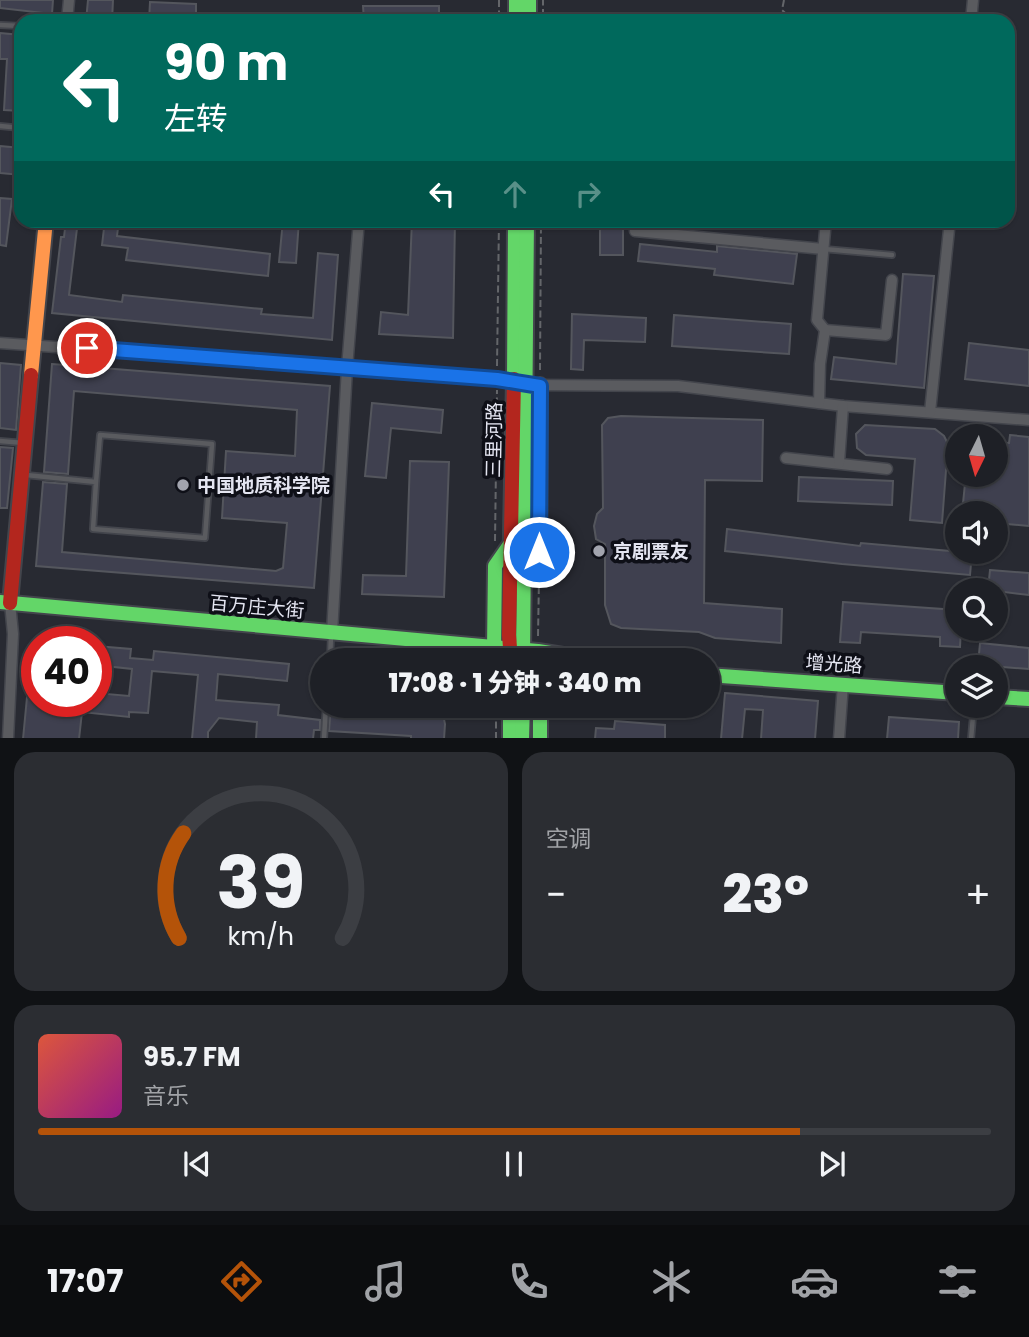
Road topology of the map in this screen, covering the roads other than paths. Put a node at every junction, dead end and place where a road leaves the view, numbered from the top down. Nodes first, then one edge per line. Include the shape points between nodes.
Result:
1 (45, 228) edge
2 (358, 228) edge
3 (516, 228) edge
4 (527, 228) edge
5 (635, 228) edge
6 (825, 228) edge
7 (949, 228) edge
8 (823, 249) junction
9 (891, 255) dead end
10 (892, 279) dead end
11 (825, 330) junction
12 (0, 343) edge
13 (35, 344) junction
14 (347, 368) junction
15 (519, 384) junction
16 (540, 386) junction
17 (818, 403) junction
18 (843, 406) junction
19 (930, 412) junction
20 (1029, 420) edge
21 (0, 441) edge
22 (25, 443) junction
23 (786, 457) dead end
24 (839, 463) junction
25 (887, 469) dead end
26 (22, 475) junction
27 (96, 482) junction
28 (511, 542) junction
29 (531, 577) junction
30 (5, 603) edge
31 (332, 633) junction
32 (331, 648) edge
33 (494, 648) joint
34 (519, 648) edge
35 (525, 648) edge
36 (720, 676) edge
37 (843, 684) junction
38 (945, 692) edge
39 (1008, 697) edge
40 (1029, 699) edge
41 (325, 718) edge
42 (510, 718) edge
43 (523, 718) edge
44 (540, 718) edge
45 (973, 718) edge
46 (8, 738) edge
47 (324, 738) edge
48 (510, 738) edge
49 (522, 738) edge
50 (540, 738) edge
51 (839, 738) edge
52 (971, 738) edge

1 - 13 main road
2 - 14 street
3 - 15 main road, 三里河路
4 - 15 main road, 三里河路
5 - 8 street
6 - 8 street
7 - 19 street
8 - 9 lane
8 - 11 street via 817,320
10 - 11 street via 886,335
11 - 17 street
12 - 13 street
13 - 14 street
13 - 22 main road
14 - 15 street
14 - 31 street
15 - 16 street
15 - 28 main road, 三里河路
15 - 29 main road, 三里河路
16 - 17 street via 678,386
16 - 29 main road, 三里河路 via 539,552
17 - 18 street
18 - 19 street
18 - 24 street
19 - 20 street
21 - 22 lane
22 - 26 main road
23 - 24 street
24 - 25 street
26 - 27 lane
26 - 30 main road
27 - 27 lane via 100,435 212,444 205,538 93,529
28 - 33 main road via 495,566
28 - 34 main road, 三里河路 via 509,635
29 - 35 main road, 三里河路
30 - 31 main road, 百万庄大街
30 - 46 street via 13,634
31 - 32 lane
31 - 33 main road, 百万庄大街
36 - 37 main road, 增光路
37 - 38 main road, 增光路
37 - 51 street
39 - 40 main road
41 - 47 lane
42 - 48 main road
43 - 49 main road
44 - 50 main road
45 - 52 lane

